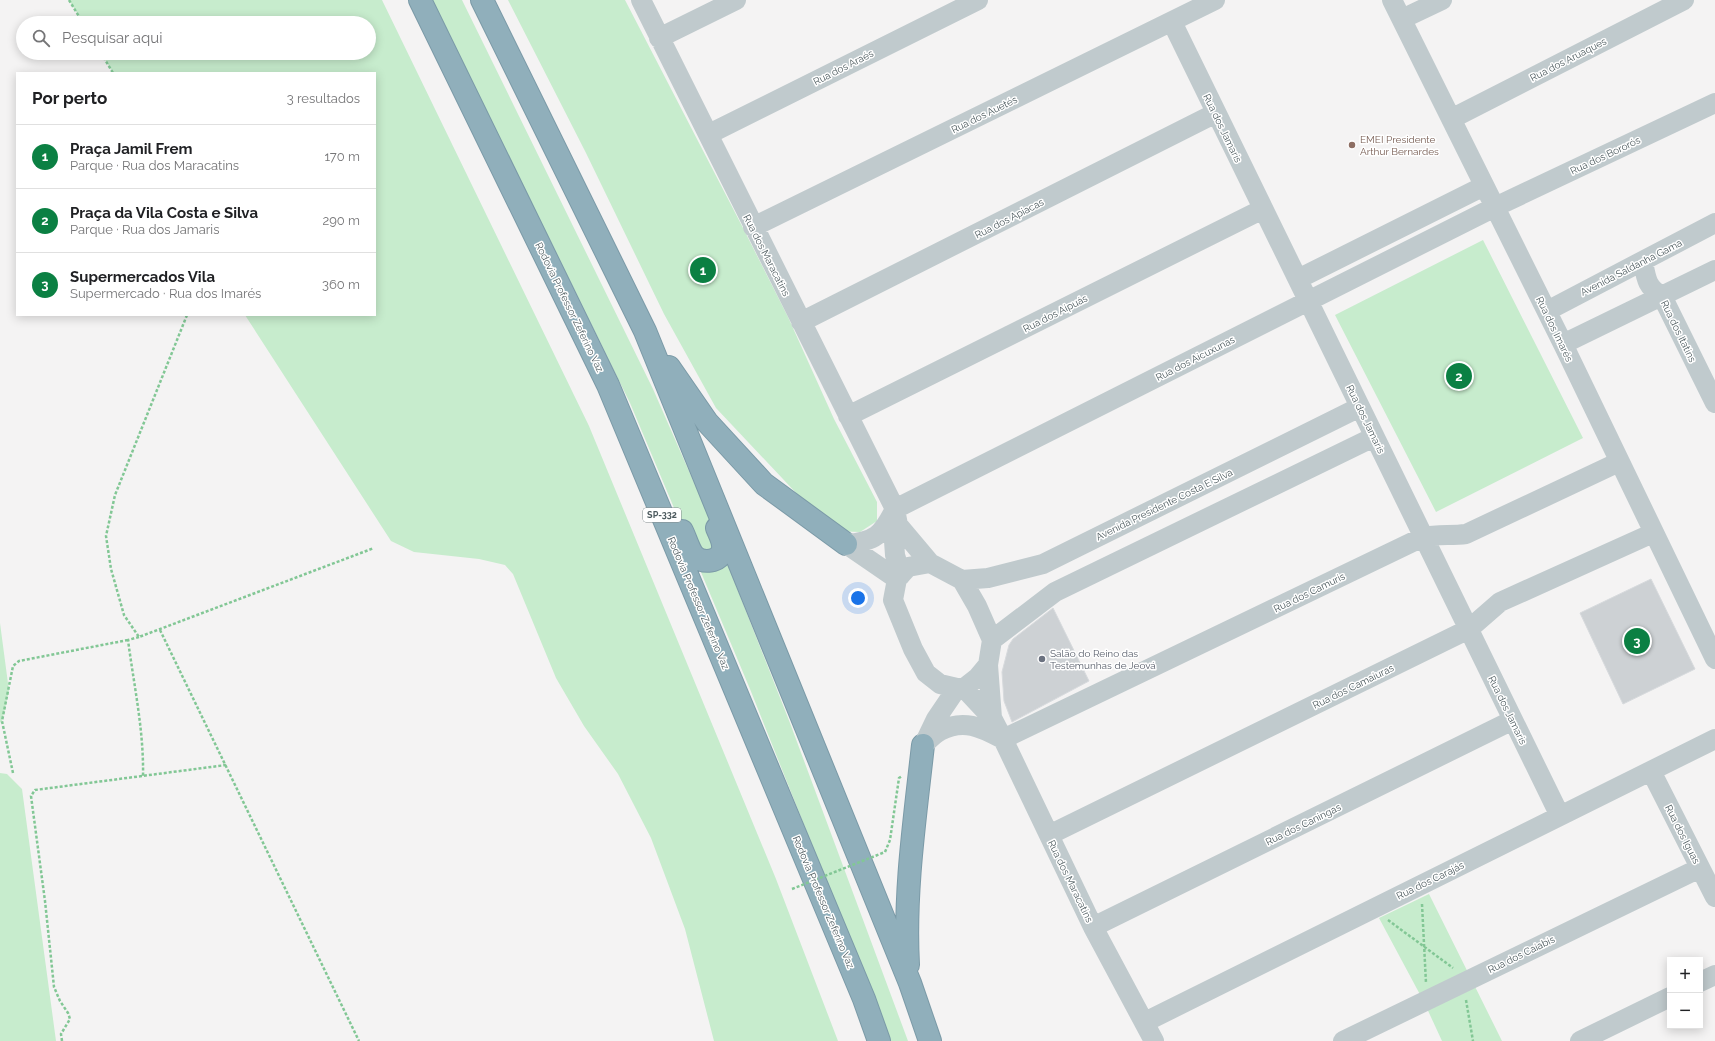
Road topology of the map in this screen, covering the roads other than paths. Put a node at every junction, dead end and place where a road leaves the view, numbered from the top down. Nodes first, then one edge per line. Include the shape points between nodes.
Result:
1 (420, 0) edge
2 (482, 0) edge
3 (641, 0) edge
4 (736, 0) edge
5 (978, 0) edge
6 (1215, 0) edge
7 (1392, 0) edge
8 (1442, 0) edge
9 (1684, 0) edge
10 (1402, 19) junction
11 (1172, 22) junction
12 (659, 38) junction
13 (523, 82) junction
14 (1715, 103) edge
15 (1216, 113) junction
16 (1451, 119) junction
17 (709, 134) junction
18 (491, 146) junction
19 (1484, 186) junction
20 (1495, 207) junction
21 (1263, 209) junction
22 (1715, 224) edge
23 (753, 227) junction
24 (1643, 261) junction
25 (1715, 270) edge
26 (1298, 279) junction
27 (1662, 296) junction
28 (1308, 301) junction
29 (1547, 311) junction
30 (801, 322) junction
31 (645, 332) junction
32 (1563, 344) junction
33 (1715, 403) edge
34 (1360, 408) junction
35 (848, 416) junction
36 (1374, 436) junction
37 (1619, 462) junction
38 (896, 517) junction
39 (1653, 533) junction
40 (1423, 536) junction
41 (846, 544) junction
42 (930, 563) junction
43 (1043, 564) junction
44 (899, 577) junction
45 (962, 580) junction
46 (1055, 592) junction
47 (1469, 629) junction
48 (992, 640) junction
49 (1715, 659) edge
50 (988, 665) junction
51 (960, 688) junction
52 (992, 718) junction
53 (1513, 720) junction
54 (1003, 739) junction
55 (1715, 739) edge
56 (923, 745) junction
57 (1651, 771) junction
58 (1560, 816) junction
59 (1049, 835) junction
60 (1700, 868) junction
61 (1715, 897) edge
62 (1093, 927) junction
63 (1715, 974) edge
64 (1703, 980) edge
65 (910, 983) junction
66 (1667, 998) edge
67 (1145, 1022) junction
68 (880, 1041) edge
69 (930, 1041) edge
70 (1154, 1041) edge
71 (1342, 1041) edge
72 (1580, 1041) edge

1 - 18 highway, Rodovia Professor Zeferino Vaz / SP-332
2 - 13 highway
3 - 12 street, Rua dos Maracatins
4 - 12 street
5 - 17 street, Rua dos Araés
6 - 11 street, Rua dos Auetés
7 - 10 street, Rua dos Imarés
8 - 10 street
9 - 16 street, Rua dos Aruaques
10 - 16 street, Rua dos Imarés
11 - 15 street, Rua dos Jamaris
11 - 23 street, Rua dos Auetés
12 - 17 street, Rua dos Maracatins
13 - 18 highway via 539,140 630,321 699,484 723,543 722,554 717,558 706,561 692,554 627,405 508,165
13 - 31 highway
14 - 20 street, Rua dos Bororós
15 - 21 street, Rua dos Jamaris
15 - 30 street, Rua dos Apiacas
16 - 19 street, Rua dos Imarés
17 - 23 street, Rua dos Maracatins
18 - 68 highway, Rodovia Professor Zeferino Vaz / SP-332 via 608,385
19 - 20 street, Rua dos Imarés
19 - 26 street
20 - 28 street, Rua dos Aicuxunas
20 - 29 street, Rua dos Imarés
21 - 26 street, Rua dos Jamaris
21 - 35 street, Rua dos Aipuás
22 - 24 street, Avenida Saldanha Gama
23 - 30 street, Rua dos Maracatins
24 - 27 street, Rua dos Itatins via 1647,281 1653,291
24 - 29 street, Avenida Saldanha Gama
25 - 27 street
26 - 28 street, Rua dos Jamaris
27 - 32 street
27 - 33 street, Rua dos Itatins
28 - 34 street, Rua dos Jamaris
28 - 38 street, Rua dos Aicuxunas
29 - 32 street, Rua dos Imarés
30 - 35 street, Rua dos Maracatins
31 - 41 highway via 707,422 764,484
31 - 65 highway
32 - 37 street, Rua dos Imarés
34 - 36 street, Rua dos Jamaris
34 - 43 street, Avenida Presidente Costa E Silva
35 - 38 street, Rua dos Maracatins
36 - 40 street, Rua dos Jamaris
36 - 46 street
37 - 39 street, Rua dos Imarés
37 - 40 street, Rua dos Camuris via 1466,534
38 - 41 street via 877,536 864,543
38 - 42 street, Rua dos Maracatins
38 - 44 street via 894,541
39 - 47 street, Rua dos Camaiuras via 1500,602
39 - 49 street, Rua dos Imarés
40 - 47 street, Rua dos Jamaris
40 - 54 street, Rua dos Camuris
41 - 44 street
42 - 44 street via 908,567
42 - 45 street
43 - 45 street, Avenida Presidente Costa E Silva via 988,578
43 - 46 street
44 - 51 street via 893,600 926,673 940,684
45 - 48 street
46 - 48 street
47 - 53 street, Rua dos Jamaris
47 - 59 street, Rua dos Camaiuras
48 - 50 street
50 - 51 street via 978,677
50 - 52 street, Rua dos Maracatins
51 - 52 street, Rua dos Maracatins
51 - 56 street via 936,718
52 - 54 street, Rua dos Maracatins
53 - 58 street, Rua dos Jamaris
53 - 62 street, Rua dos Caningas
54 - 56 street via 978,726 962,724 939,731
54 - 59 street, Rua dos Maracatins
55 - 57 street, Rua dos Carajás
56 - 65 highway via 913,830 906,927
57 - 58 street, Rua dos Carajás
57 - 60 street, Rua dos Iguas
58 - 67 street, Rua dos Carajás
59 - 62 street, Rua dos Maracatins
60 - 61 street, Rua dos Iguas
60 - 71 street, Rua dos Caiabis
62 - 67 street, Rua dos Maracatins
63 - 64 street
65 - 69 highway
66 - 72 street
67 - 70 street, Rua dos Maracatins

